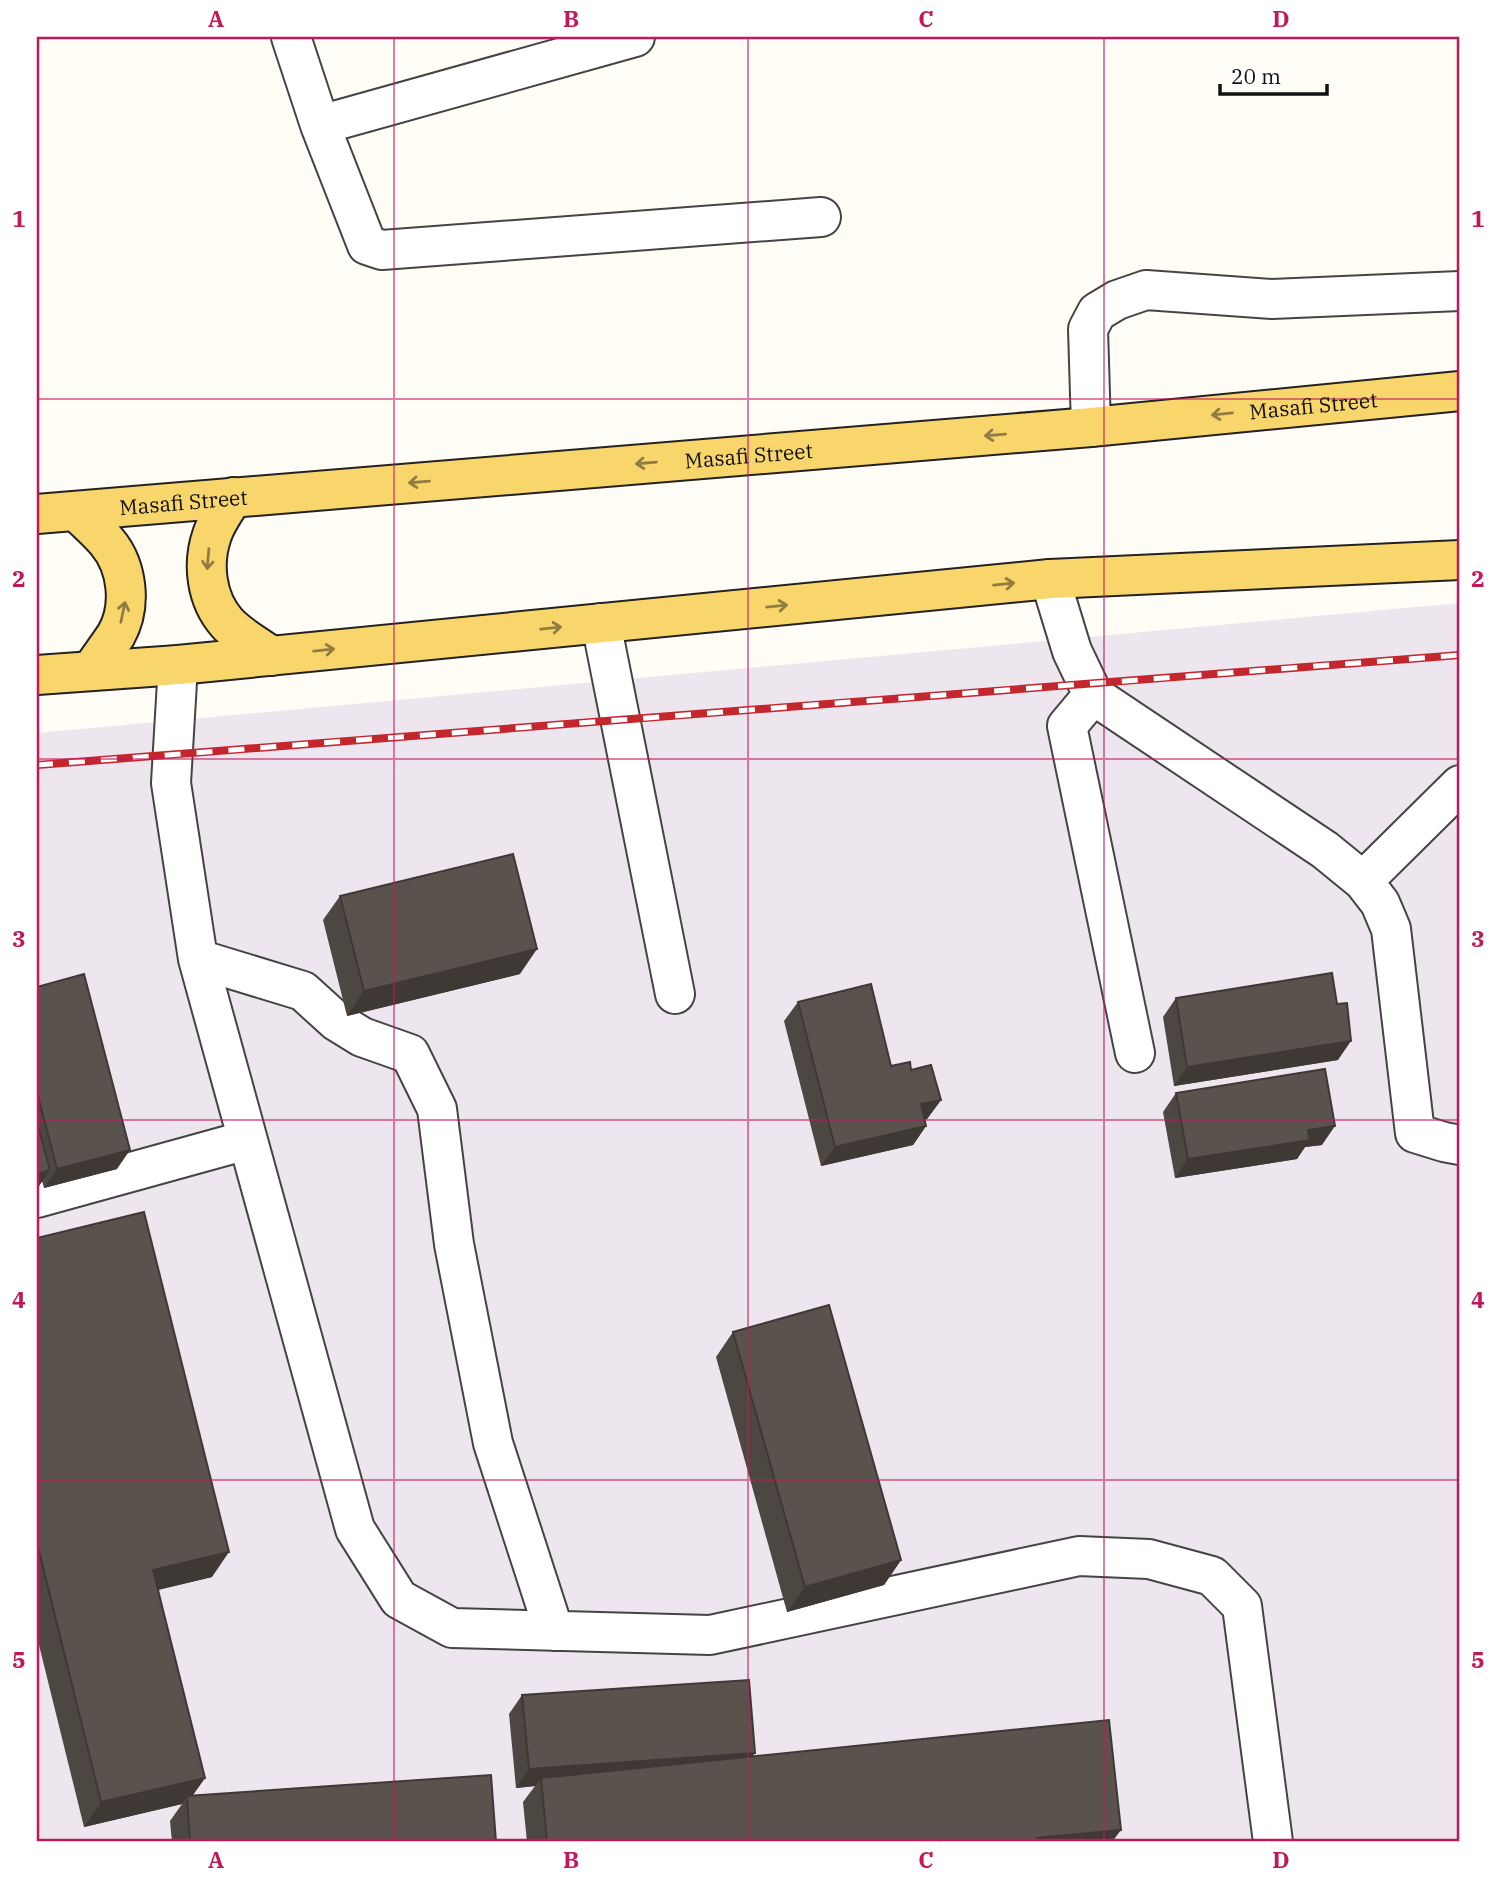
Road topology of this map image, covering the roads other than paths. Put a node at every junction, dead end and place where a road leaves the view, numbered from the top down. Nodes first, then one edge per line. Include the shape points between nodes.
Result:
1 (291, 37) edge
2 (635, 37) edge
3 (596, 42) edge
4 (320, 125) junction
5 (821, 217) dead end
6 (1460, 291) edge
7 (1460, 391) edge
8 (1091, 427) junction
9 (233, 497) junction
10 (76, 511) junction
11 (37, 514) edge
12 (1460, 560) edge
13 (1050, 579) junction
14 (601, 623) junction
15 (271, 656) junction
16 (178, 665) junction
17 (91, 671) junction
18 (37, 675) edge
19 (1093, 695) junction
20 (1460, 785) edge
21 (1363, 881) junction
22 (198, 960) junction
23 (675, 994) dead end
24 (1135, 1053) dead end
25 (247, 1140) junction
26 (1460, 1145) edge
27 (37, 1198) edge
28 (554, 1631) junction
29 (1273, 1842) edge

1 - 4 street
2 - 3 street
3 - 4 street
4 - 5 street via 367,245 382,250
6 - 8 street via 1272,299 1146,290 1117,300 1097,312 1087,329
7 -> 8 main road, Masafi Street
8 -> 9 main road, Masafi Street
9 - 10 main road, Masafi Street
9 -> 15 main road via 212,533 207,579 226,622
10 - 11 main road, Masafi Street
17 -> 10 main road via 117,633 125,610 126,586 108,543
12 - 13 main road
14 -> 13 main road
13 - 19 street via 1072,651
15 -> 14 main road
14 - 23 street
15 - 16 main road
16 - 17 main road
16 - 22 street via 171,783
17 - 18 main road
19 - 21 street via 1325,850
19 - 24 street via 1067,726
20 - 21 street
21 - 26 street via 1380,903 1391,929 1415,1133
22 - 25 street
22 - 28 street via 303,991 362,1037 410,1055 437,1109 454,1244 493,1443
25 - 27 street
25 - 28 street via 355,1529 399,1599 452,1628
28 - 29 street via 710,1635 1079,1556 1149,1559 1212,1576 1242,1605

